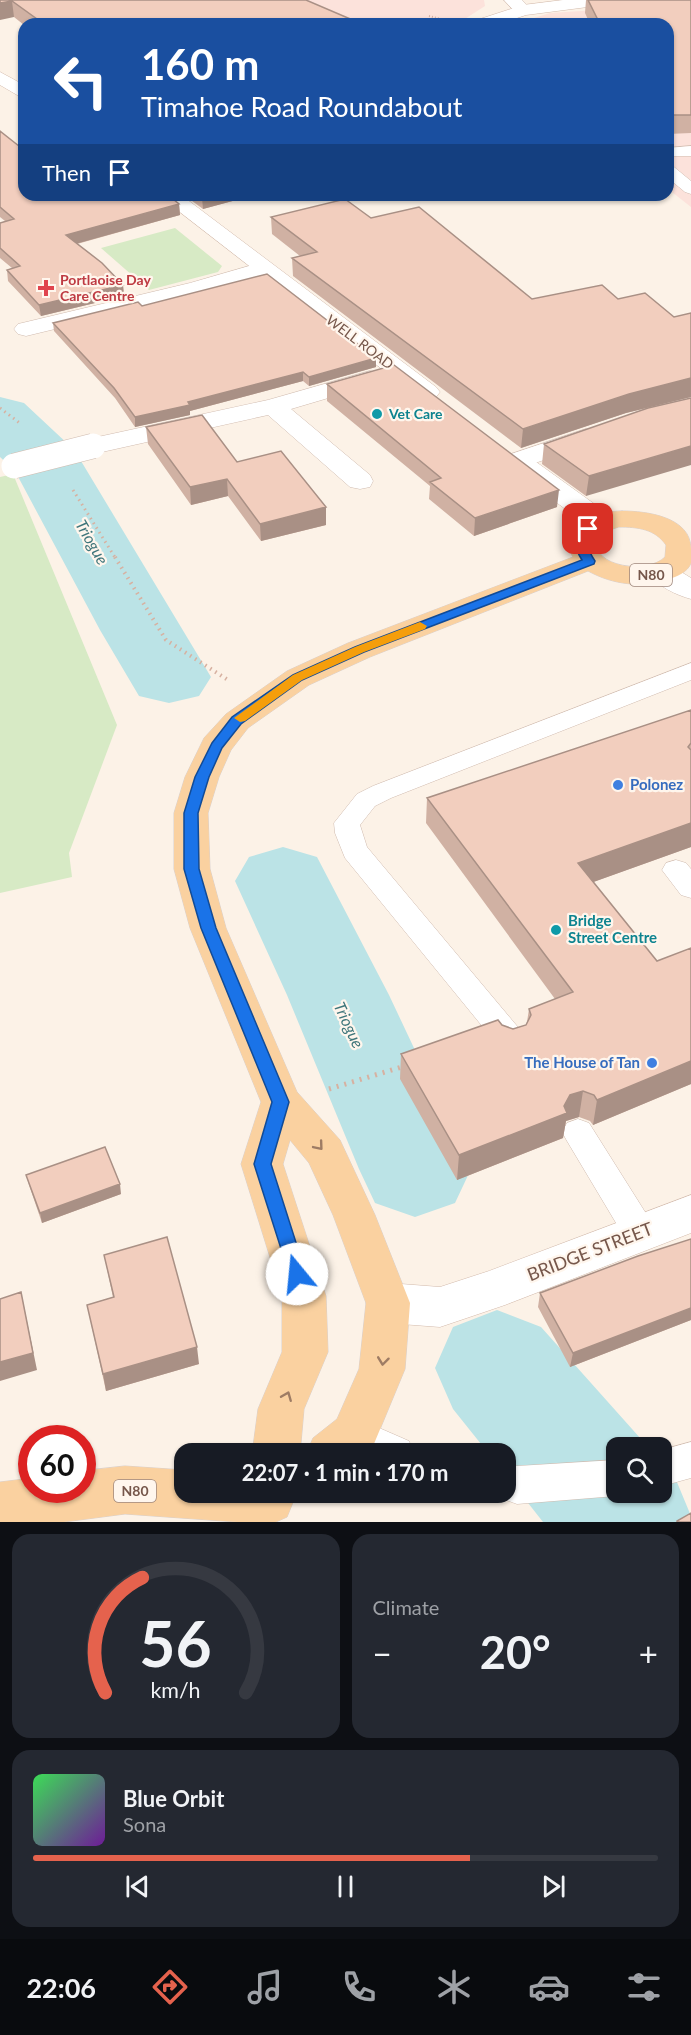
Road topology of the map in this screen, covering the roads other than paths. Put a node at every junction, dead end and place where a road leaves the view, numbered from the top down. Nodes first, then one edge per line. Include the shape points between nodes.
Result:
1 (603, 0) edge
2 (517, 5) edge
3 (494, 18) edge
4 (0, 77) edge
5 (18, 89) edge
6 (691, 151) edge
7 (674, 152) edge
8 (674, 175) edge
9 (691, 189) edge
10 (176, 201) edge
11 (263, 269) junction
12 (26, 329) dead end
13 (398, 370) junction
14 (444, 405) edge
15 (273, 406) junction
16 (604, 431) edge
17 (7, 468) edge
18 (360, 482) dead end
19 (601, 522) junction
20 (681, 529) edge
21 (589, 561) junction
22 (663, 573) junction
23 (691, 590) edge
24 (691, 671) edge
25 (512, 1040) edge
26 (281, 1102) junction
27 (578, 1132) dead end
28 (691, 1214) edge
29 (640, 1233) junction
30 (388, 1303) junction
31 (277, 1443) edge
32 (343, 1443) edge
33 (691, 1460) edge
34 (672, 1465) edge
35 (606, 1479) edge
36 (516, 1484) edge
37 (174, 1491) edge
38 (0, 1506) edge

1 - 2 street
2 - 3 street
4 - 5 street
6 - 7 lane
8 - 9 lane
10 - 11 street, WELL ROAD
11 - 12 street
11 - 13 street, WELL ROAD
13 - 14 street, WELL ROAD
13 - 15 street
15 - 17 street, bridge
15 - 18 street
16 - 19 street via 508,454
19 - 20 main road, N80 via 639,519
19 - 21 main road via 581,538 582,551
20 - 22 main road, N80 via 682,552 678,562
21 - 22 main road, N80 via 626,576
21 - 26 main road via 359,650 298,678 261,701 223,737 202,777 191,813 192,869 208,928
22 - 23 street
24 - 25 lane via 382,792 366,800 347,823 355,851
26 -> 30 main road via 325,1152
31 -> 26 main road, N80 via 281,1410 305,1352 304,1296 262,1164
27 - 29 lane
28 - 29 street, BRIDGE STREET
29 - 30 street, BRIDGE STREET via 440,1307
30 -> 32 main road via 382,1369
33 - 34 lane
35 - 36 lane
37 - 38 main road, N80 via 125,1490

